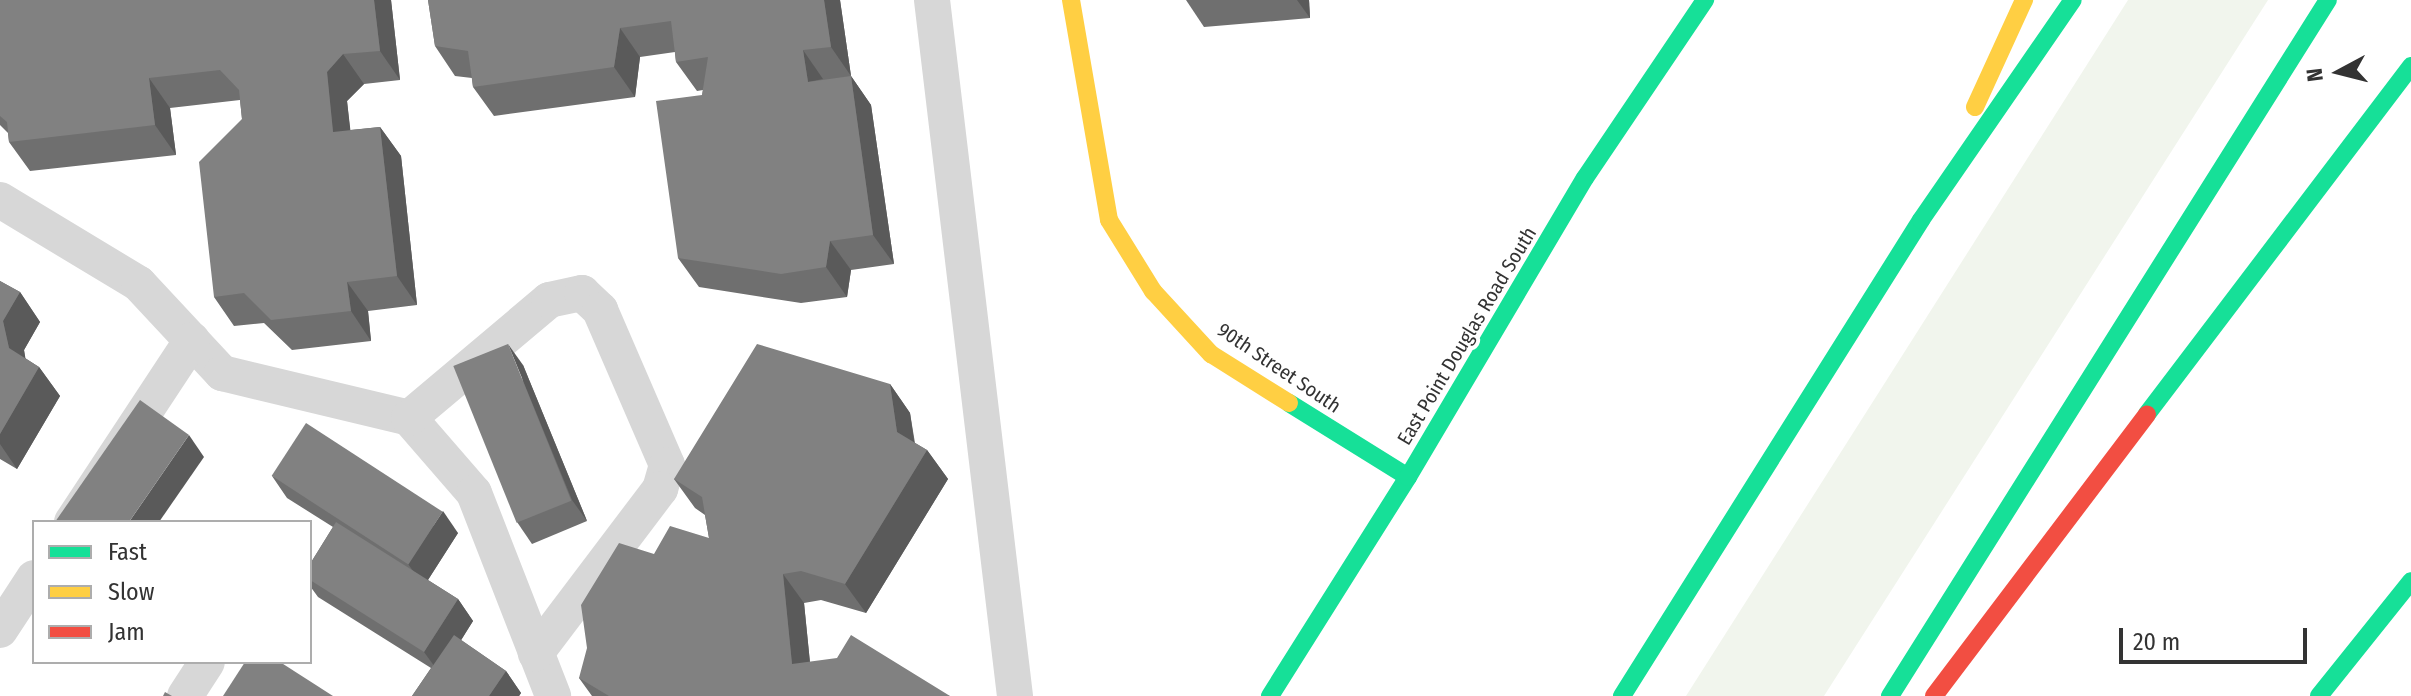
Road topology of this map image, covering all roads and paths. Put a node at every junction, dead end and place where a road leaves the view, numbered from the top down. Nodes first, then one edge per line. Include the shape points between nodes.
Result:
1 (932, 0) edge
2 (1071, 0) edge
3 (1705, 0) edge
4 (2024, 0) edge
5 (2073, 0) edge
6 (2328, 0) edge
7 (2411, 66) edge
8 (0, 200) edge
9 (1921, 220) junction
10 (192, 340) junction
11 (409, 418) junction
12 (1408, 477) junction
13 (73, 520) edge
14 (32, 581) edge
15 (2411, 581) edge
16 (0, 630) edge
17 (536, 653) junction
18 (206, 664) edge
19 (185, 696) edge
20 (553, 696) edge
21 (1015, 696) edge
22 (1270, 696) edge
23 (1622, 696) edge
24 (1890, 696) edge
25 (1934, 696) edge
26 (2319, 696) edge

1 - 21 lane
2 - 12 main road, 90th Street South via 1109,220 1153,291 1211,354
3 - 12 main road, East Point Douglas Road South via 1585,178
4 - 9 main road
5 - 9 main road
6 - 24 main road
7 - 25 main road
8 - 10 lane via 139,284
9 - 23 main road
10 - 11 lane via 222,373
10 - 13 lane
11 - 17 lane via 474,493
11 - 17 lane via 549,300 582,293 600,310 667,465 660,489
12 - 22 main road, East Point Douglas Road South
14 - 16 lane
15 - 26 main road
17 - 20 lane
18 - 19 lane

